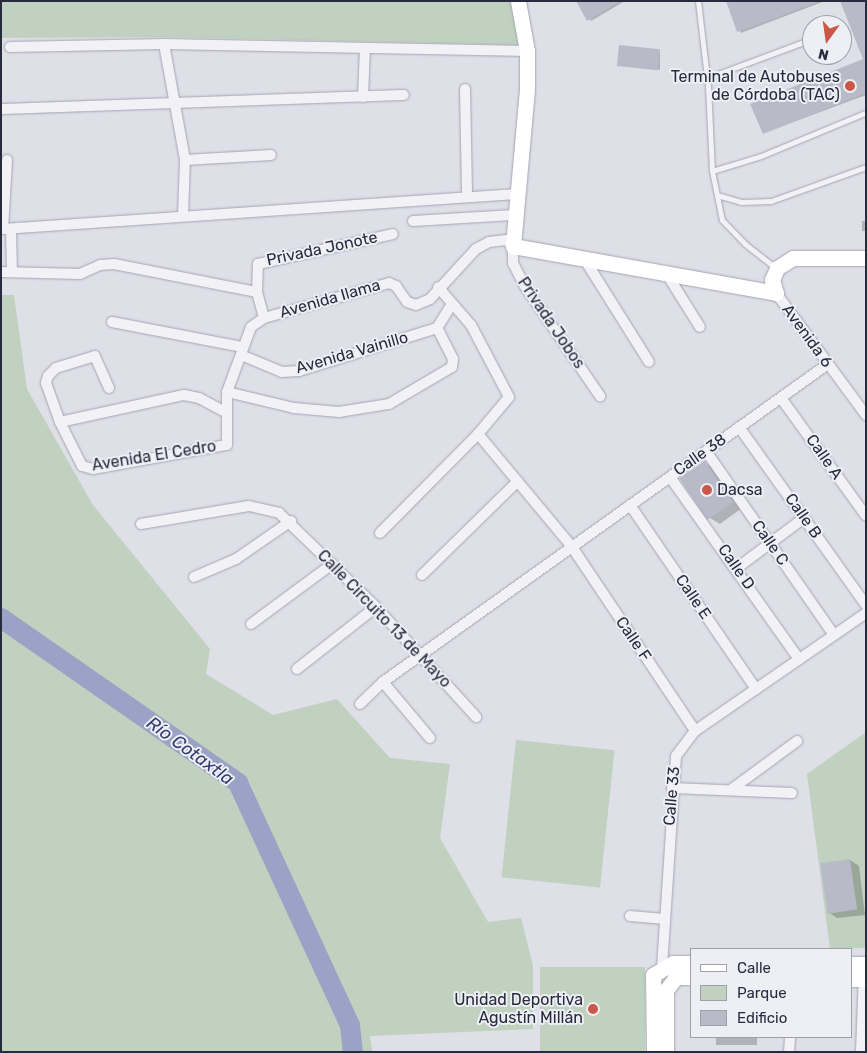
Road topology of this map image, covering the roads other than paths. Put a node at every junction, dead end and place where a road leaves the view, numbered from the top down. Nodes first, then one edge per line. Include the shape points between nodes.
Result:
1 (518, 1) edge
2 (698, 1) edge
3 (802, 43) edge
4 (164, 44) junction
5 (10, 48) dead end
6 (365, 48) junction
7 (527, 51) junction
8 (707, 78) junction
9 (465, 90) dead end
10 (404, 96) dead end
11 (364, 97) junction
12 (173, 102) junction
13 (1, 109) edge
14 (865, 113) edge
15 (271, 155) dead end
16 (7, 160) dead end
17 (185, 160) junction
18 (866, 168) edge
19 (712, 171) junction
20 (516, 194) junction
21 (717, 195) junction
22 (467, 196) junction
23 (183, 214) junction
24 (514, 214) junction
25 (413, 221) dead end
26 (11, 229) junction
27 (393, 234) dead end
28 (514, 246) junction
29 (866, 258) edge
30 (585, 260) junction
31 (777, 268) junction
32 (6, 272) edge
33 (668, 276) junction
34 (438, 287) junction
35 (257, 292) junction
36 (776, 293) junction
37 (452, 304) junction
38 (264, 318) junction
39 (112, 322) dead end
40 (700, 327) dead end
41 (437, 328) junction
42 (241, 351) junction
43 (649, 362) dead end
44 (828, 364) junction
45 (108, 388) dead end
46 (227, 392) junction
47 (600, 396) dead end
48 (781, 398) junction
49 (225, 412) junction
50 (866, 415) edge
51 (60, 422) junction
52 (740, 427) junction
53 (478, 434) junction
54 (706, 451) junction
55 (670, 477) junction
56 (518, 481) junction
57 (630, 505) junction
58 (866, 516) edge
59 (804, 518) junction
60 (291, 521) junction
61 (141, 524) dead end
62 (380, 533) dead end
63 (770, 543) junction
64 (572, 546) junction
65 (332, 564) junction
66 (737, 568) junction
67 (422, 575) dead end
68 (194, 577) dead end
69 (866, 605) edge
70 (376, 607) junction
71 (866, 613) edge
72 (251, 624) dead end
73 (834, 635) junction
74 (422, 655) junction
75 (799, 659) junction
76 (297, 669) dead end
77 (383, 682) junction
78 (756, 689) junction
79 (360, 704) dead end
80 (476, 717) dead end
81 (695, 731) junction
82 (430, 738) dead end
83 (797, 741) dead end
84 (672, 788) junction
85 (732, 789) junction
86 (792, 793) dead end
87 (630, 916) dead end
88 (665, 919) junction
89 (690, 963) edge
90 (662, 967) junction
91 (860, 972) edge
92 (684, 977) edge
93 (790, 1038) edge
94 (654, 1052) edge
95 (666, 1052) edge
96 (789, 1052) edge
97 (861, 1052) edge

1 - 7 street
2 - 8 lane
3 - 8 lane
4 - 5 street
4 - 6 street
4 - 12 street
6 - 7 street
6 - 11 street
7 - 20 street via 527,88
8 - 19 lane
9 - 22 street
10 - 11 street
11 - 12 street
12 - 13 street
12 - 17 street
14 - 19 lane via 761,156
15 - 17 street
16 - 26 street via 4,229
17 - 23 street
18 - 21 lane via 771,201 741,202
19 - 21 lane
20 - 22 street
20 - 24 street
21 - 31 lane via 722,220 744,244
22 - 23 street
23 - 26 street
24 - 25 street
24 - 28 street
26 - 32 street
27 - 35 street, Privada Jonote via 258,264
28 - 30 street
28 - 34 street via 506,240 489,242 476,249
28 - 47 street, Privada Jobos via 514,268
29 - 31 street via 793,258
30 - 33 street
30 - 43 street
31 - 36 street, Avenida 6 via 772,280
32 - 35 street via 80,274 100,265 114,264
33 - 36 street
33 - 40 street
34 - 37 street
34 - 38 street, Avenida Ilama via 430,299 416,305 408,302 390,283
35 - 38 street
36 - 44 street, Avenida 6
37 - 41 street
37 - 53 street via 471,325 509,397
38 - 42 street via 251,327
39 - 42 street, Avenida Vainillo
41 - 42 street, Avenida Vainillo via 299,370 282,372
41 - 46 street via 453,359 452,367 389,404 330,411 294,408
42 - 46 street
44 - 48 street, Calle 38
44 - 50 street, Avenida 6
45 - 51 street via 95,356 56,368 46,383
46 - 49 street
48 - 52 street, Calle 38
48 - 58 street, Calle A
49 - 51 street via 199,398 184,395
49 - 51 street, Avenida El Cedro via 227,445 93,469 82,466
52 - 54 street, Calle 38
52 - 59 street, Calle B
53 - 56 street, Calle F
53 - 62 street
54 - 55 street, Calle 38
54 - 63 street, Calle C
55 - 57 street, Calle 38
55 - 66 street, Calle D
56 - 64 street, Calle F
56 - 67 street
57 - 64 street, Calle 38
57 - 78 street, Calle E
59 - 63 street
59 - 69 street, Calle B
60 - 61 street via 279,513 249,506
60 - 65 street, Calle Circuito 13 de Mayo
60 - 68 street via 236,559
63 - 66 street
63 - 73 street, Calle C
64 - 74 street, Calle 38
64 - 81 street, Calle F
65 - 70 street, Calle Circuito 13 de Mayo
65 - 72 street
66 - 75 street, Calle D
70 - 74 street, Calle Circuito 13 de Mayo
70 - 76 street
71 - 73 street, Calle 33
73 - 75 street, Calle 33
74 - 77 street, Calle 38
74 - 80 street, Calle Circuito 13 de Mayo
75 - 78 street, Calle 33
77 - 79 street, Calle 38
77 - 82 street
78 - 81 street, Calle 33
81 - 84 street, Calle 33 via 676,756
83 - 85 street
84 - 85 street
84 - 88 street, Calle 33
85 - 86 street
87 - 88 street
88 - 90 street, Calle 33
89 - 90 street
90 - 92 street
90 - 94 street via 653,975
91 - 97 street
92 - 95 street via 666,990
93 - 96 street

